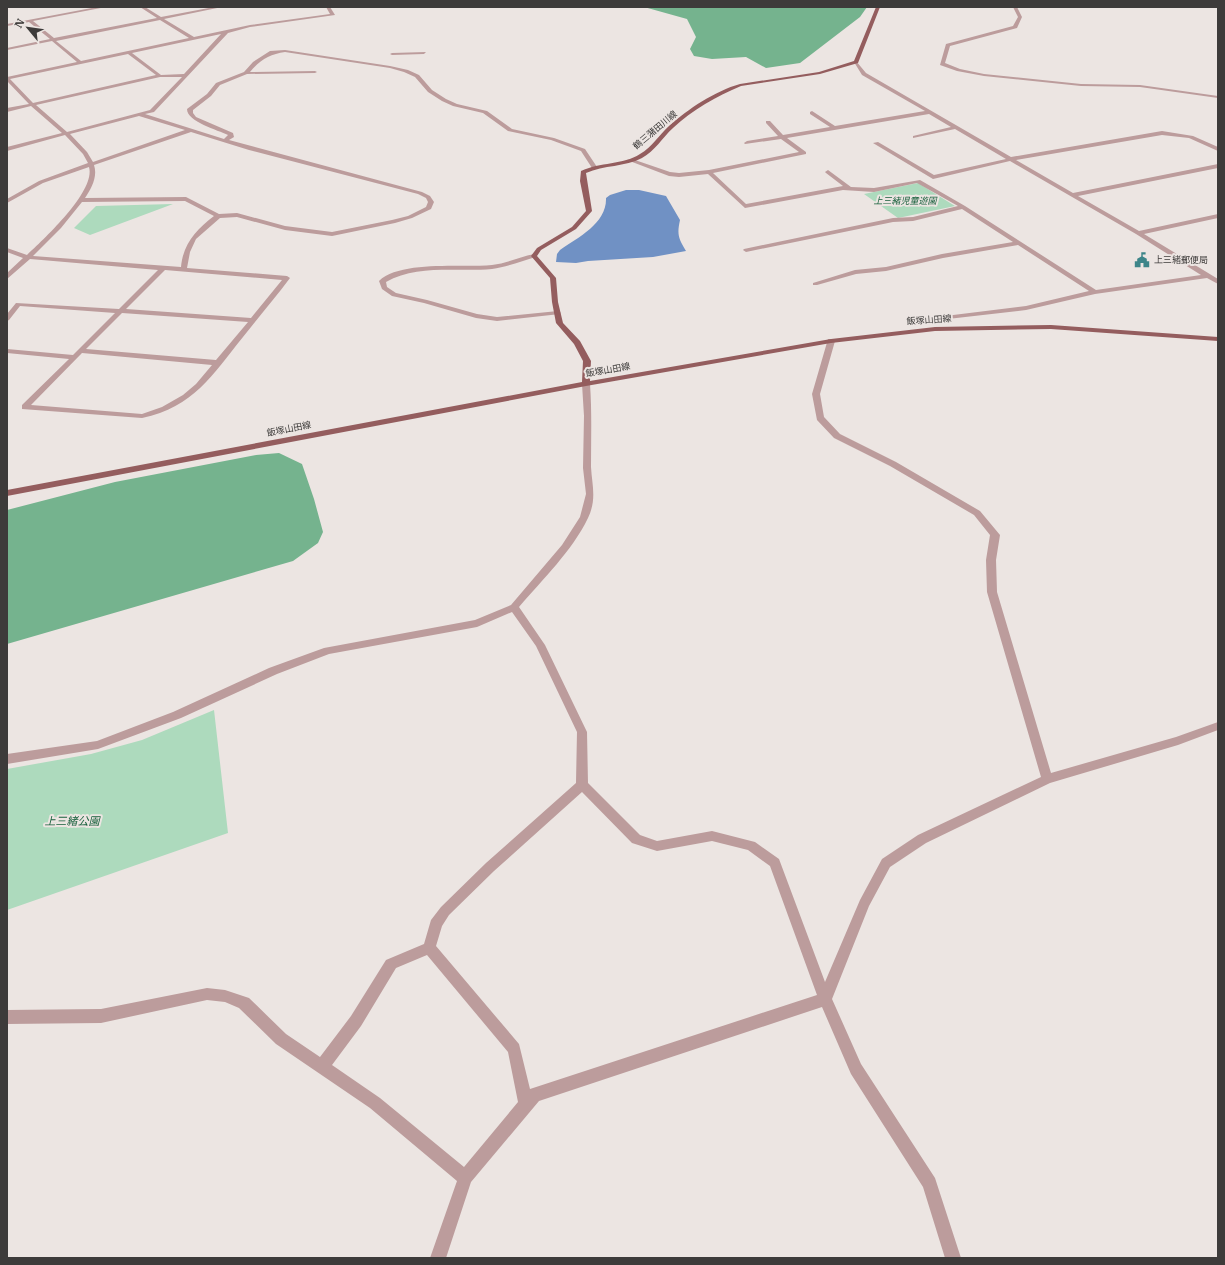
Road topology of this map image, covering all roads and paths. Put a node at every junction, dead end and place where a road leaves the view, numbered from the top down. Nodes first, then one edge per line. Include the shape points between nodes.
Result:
1 (104, 7) edge
2 (142, 7) edge
3 (220, 7) edge
4 (328, 7) edge
5 (878, 7) edge
6 (1015, 7) edge
7 (160, 19) junction
8 (30, 21) junction
9 (7, 25) edge
10 (226, 32) junction
11 (193, 39) junction
12 (54, 40) junction
13 (7, 49) edge
14 (395, 49) dead end
15 (129, 53) junction
16 (424, 53) dead end
17 (392, 54) junction
18 (856, 62) junction
19 (81, 63) junction
20 (387, 66) junction
21 (315, 72) dead end
22 (246, 73) junction
23 (184, 75) junction
24 (160, 76) junction
25 (7, 78) edge
26 (1218, 97) edge
27 (32, 104) junction
28 (7, 110) edge
29 (812, 112) dead end
30 (930, 112) junction
31 (141, 115) junction
32 (768, 122) dead end
33 (834, 128) junction
34 (956, 128) junction
35 (189, 131) junction
36 (66, 133) junction
37 (782, 136) junction
38 (915, 137) dead end
39 (224, 141) junction
40 (747, 143) dead end
41 (876, 143) dead end
42 (7, 149) edge
43 (1218, 149) edge
44 (1011, 159) junction
45 (630, 160) junction
46 (91, 165) junction
47 (1218, 166) edge
48 (594, 167) junction
49 (709, 172) junction
50 (828, 172) dead end
51 (850, 189) junction
52 (1072, 195) junction
53 (82, 200) junction
54 (7, 201) edge
55 (963, 207) junction
56 (218, 216) junction
57 (1218, 216) edge
58 (1138, 233) junction
59 (1019, 243) junction
60 (7, 250) edge
61 (746, 250) dead end
62 (534, 256) junction
63 (27, 257) junction
64 (163, 268) junction
65 (184, 270) junction
66 (7, 276) edge
67 (1214, 279) edge
68 (815, 284) dead end
69 (1096, 292) junction
70 (120, 311) junction
71 (558, 313) junction
72 (940, 318) dead end
73 (7, 319) edge
74 (253, 320) junction
75 (1218, 339) edge
76 (831, 341) junction
77 (7, 351) edge
78 (79, 354) junction
79 (219, 363) junction
80 (586, 384) junction
81 (7, 493) edge
82 (514, 607) junction
83 (1218, 726) edge
84 (7, 759) edge
85 (1046, 779) junction
86 (582, 785) junction
87 (429, 948) junction
88 (825, 999) junction
89 (7, 1017) edge
90 (322, 1067) junction
91 (526, 1104) junction
92 (465, 1178) junction
93 (438, 1258) edge
94 (954, 1258) edge

1 - 8 street
2 - 7 street
3 - 7 street
4 - 10 street via 333,14
5 - 18 main road
6 - 26 street via 1020,17 1015,27 948,45 942,64 984,75 1081,85 1140,86
7 - 11 street
7 - 12 street
8 - 9 street
8 - 12 street
10 - 11 street
10 - 23 street
11 - 15 street
12 - 13 street
12 - 19 street
14 - 17 street
15 - 19 street
15 - 24 street
16 - 17 street
17 - 20 street
18 - 30 street via 864,74
18 - 45 main road, 鶴三潴田川線 via 820,72 728,89 673,125 642,155
19 - 25 street
20 - 22 street via 278,50 266,55
20 - 48 street via 417,76 430,91 444,100 485,112 510,130 552,139 583,150
21 - 22 street
22 - 39 street via 218,84 209,95 190,109 194,118 231,134 231,137
23 - 24 street
23 - 31 street via 156,108
24 - 27 street
25 - 27 street
27 - 28 street
27 - 36 street
29 - 33 street
30 - 33 street
30 - 34 street
31 - 35 street
31 - 36 street
32 - 37 street
33 - 37 street
34 - 38 street
34 - 44 street
35 - 39 street
35 - 46 street
36 - 42 street
36 - 46 street via 86,155
37 - 40 street
37 - 49 street via 804,153
39 - 56 street via 420,193 431,202 429,208 410,217 380,226 332,234 285,228 237,214
41 - 44 street via 933,177
43 - 44 street via 1194,137 1162,133
44 - 52 street
45 - 48 main road, 鶴三潴田川線
45 - 49 street via 669,174
46 - 53 street via 94,170
46 - 54 street via 41,182
47 - 52 street
48 - 62 main road via 583,172 582,179 589,211 574,228 539,249
49 - 51 street via 746,206 843,188
50 - 51 street
51 - 55 street via 874,190 918,181
52 - 58 street
53 - 56 street via 186,199
53 - 63 street
55 - 59 street
55 - 61 street via 913,219 893,220
56 - 65 street via 204,226 187,249
57 - 58 street
58 - 67 street
59 - 68 street via 855,272
59 - 69 street
60 - 63 street
62 - 71 main road via 553,278
62 - 71 street via 494,266 446,267 404,273 387,277 382,281 384,288 394,295 476,316 497,319
63 - 64 street
63 - 66 street
64 - 65 street
64 - 70 street
65 - 74 street via 287,278
67 - 69 street
69 - 72 street via 1026,308
70 - 73 street via 18,304
70 - 74 street
70 - 78 street
71 - 80 main road via 560,323 577,343 587,361
74 - 79 street
75 - 76 main road, 飯塚山田線 via 1051,327 935,329
76 - 80 main road, 飯塚山田線
76 - 85 street via 816,394 820,418 837,436 894,464 977,513 995,535 991,560 992,592
77 - 78 street
78 - 79 street
78 - 79 street via 25,407 142,416 157,414 185,398
80 - 81 main road, 飯塚山田線
80 - 82 street via 587,468 590,494 584,517 565,547
82 - 84 street via 477,623 328,651 273,671 177,715 98,745
82 - 86 street via 540,645 582,732
83 - 85 street via 1178,741
85 - 88 street via 922,839 886,863 864,904
86 - 87 street via 490,866 445,911 436,924
86 - 88 street via 636,839 657,846 712,836 751,846 775,863
87 - 90 street via 391,964 356,1021
87 - 91 street via 514,1050
88 - 91 street via 534,1095
88 - 94 street via 856,1069 930,1183
89 - 90 street via 101,1016 207,994 225,996 244,1003 281,1039
90 - 92 street via 375,1103
91 - 92 street
92 - 93 street

